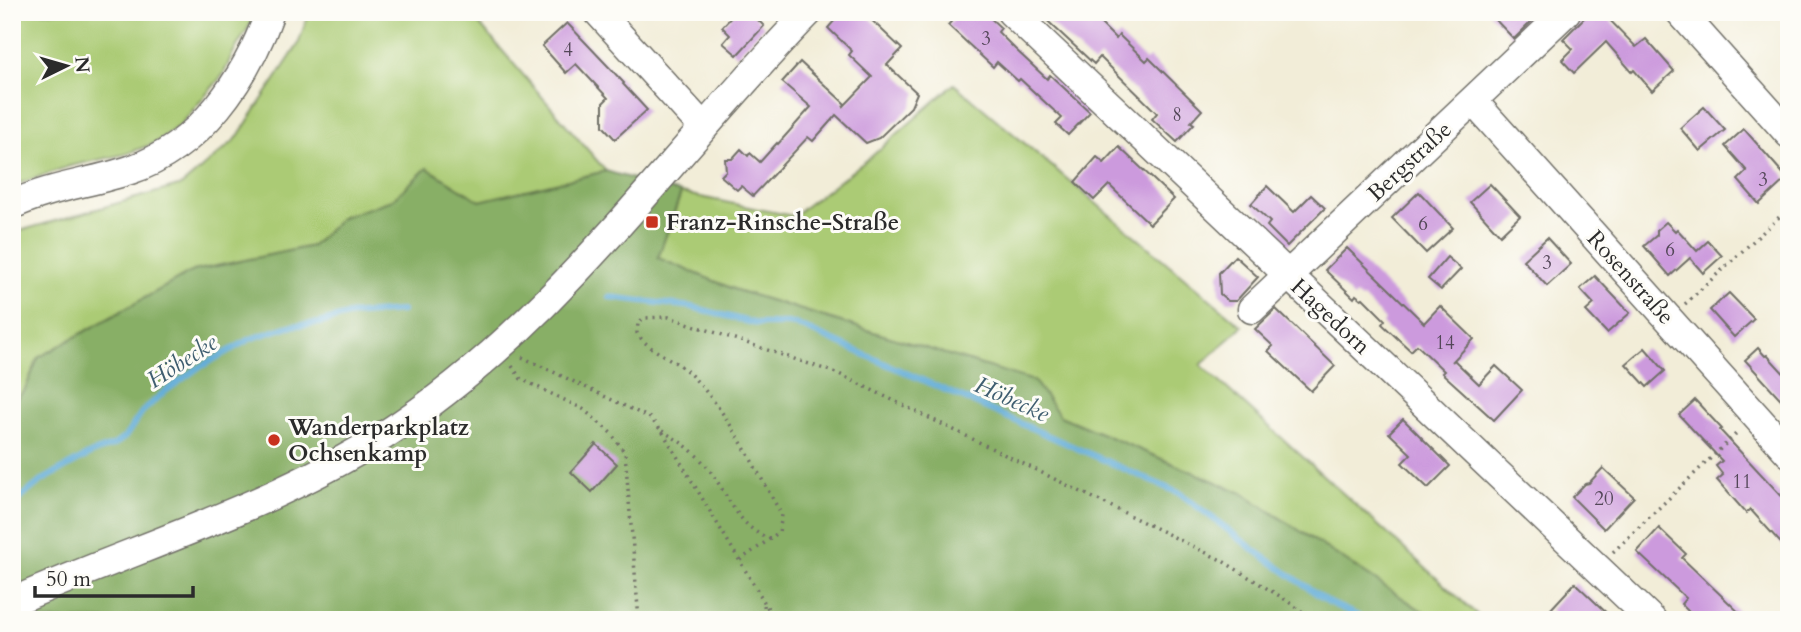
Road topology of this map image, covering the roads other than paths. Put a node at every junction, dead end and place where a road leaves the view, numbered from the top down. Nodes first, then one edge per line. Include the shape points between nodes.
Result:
1 (270, 12) edge
2 (598, 12) edge
3 (809, 12) edge
4 (1011, 12) edge
5 (1680, 12) edge
6 (1557, 15) edge
7 (1473, 102) junction
8 (703, 127) junction
9 (1789, 134) edge
10 (12, 205) edge
11 (1287, 275) junction
12 (1252, 309) dead end
13 (1789, 453) edge
14 (12, 602) edge
15 (1652, 620) edge

1 - 10 street via 236,81 204,122 168,153 128,171
2 - 8 street
3 - 8 street
4 - 11 street, Hagedorn
5 - 9 street
6 - 7 street, Bergstraße
7 - 11 street, Bergstraße
7 - 13 street, Rosenstraße
8 - 14 street via 531,318 416,414 293,485
11 - 12 street, Bergstraße
11 - 15 street, Hagedorn

